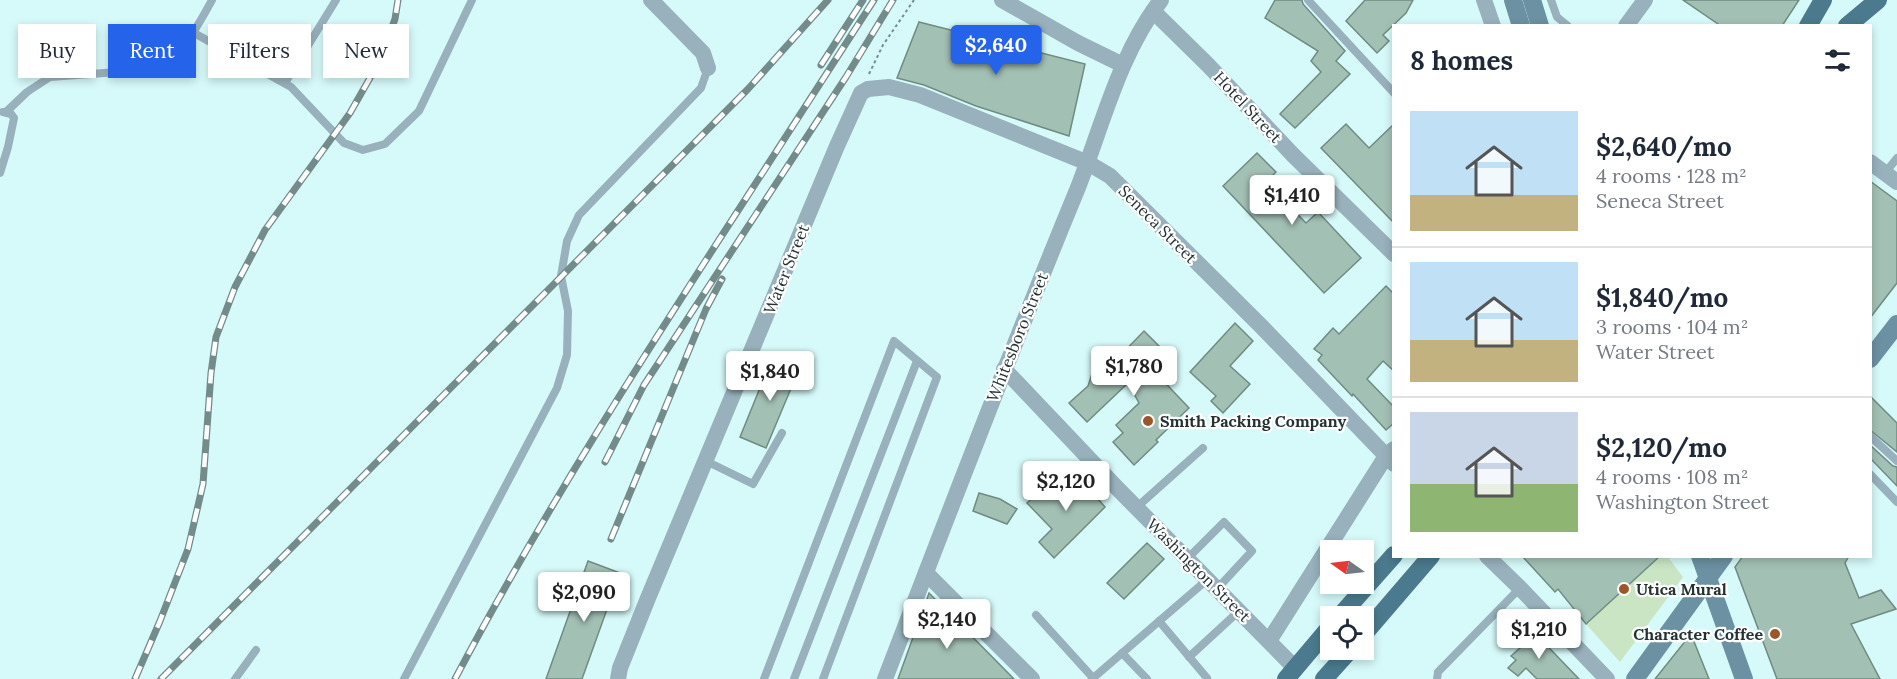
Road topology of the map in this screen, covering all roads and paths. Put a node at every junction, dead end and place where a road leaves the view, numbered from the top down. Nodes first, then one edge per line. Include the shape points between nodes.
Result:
1 (212, 0) edge
2 (336, 0) edge
3 (472, 0) edge
4 (651, 0) edge
5 (914, 0) edge
6 (1002, 0) edge
7 (1308, 0) edge
8 (1484, 0) edge
9 (1513, 0) edge
10 (1532, 0) edge
11 (1551, 0) edge
12 (1645, 0) edge
13 (1823, 0) edge
14 (1878, 0) edge
15 (1157, 5) edge
16 (1492, 24) edge
17 (1520, 24) edge
18 (1539, 24) edge
19 (1566, 24) edge
20 (1627, 24) edge
21 (1810, 24) edge
22 (1849, 24) edge
23 (196, 29) edge
24 (196, 34) edge
25 (1123, 65) junction
26 (708, 68) joint
27 (108, 73) edge
28 (285, 83) junction
29 (1392, 91) edge
30 (861, 93) junction
31 (3, 112) edge
32 (1897, 158) edge
33 (1088, 163) junction
34 (1872, 164) edge
35 (0, 173) edge
36 (1891, 178) edge
37 (1392, 252) edge
38 (1897, 324) edge
39 (1872, 356) edge
40 (917, 361) junction
41 (1004, 369) junction
42 (782, 433) dead end
43 (1872, 438) edge
44 (1203, 448) dead end
45 (1391, 456) edge
46 (706, 460) junction
47 (1897, 461) edge
48 (1872, 476) edge
49 (1897, 502) edge
50 (1137, 507) junction
51 (1392, 557) edge
52 (1420, 558) edge
53 (1429, 558) edge
54 (1489, 558) edge
55 (1701, 558) edge
56 (1723, 558) edge
57 (1187, 559) junction
58 (926, 573) junction
59 (1708, 578) junction
60 (1409, 582) junction
61 (1212, 584) junction
62 (1520, 588) junction
63 (1349, 606) edge
64 (1239, 611) junction
65 (1036, 615) dead end
66 (1159, 621) junction
67 (1374, 622) edge
68 (1320, 638) edge
69 (1269, 641) junction
70 (256, 650) dead end
71 (1122, 653) junction
72 (1189, 657) junction
73 (1341, 660) edge
74 (1290, 673) edge
75 (234, 679) edge
76 (404, 679) edge
77 (618, 679) edge
78 (764, 679) edge
79 (794, 679) edge
80 (822, 679) edge
81 (885, 679) edge
82 (1032, 679) edge
83 (1093, 679) edge
84 (1147, 679) edge
85 (1207, 679) edge
86 (1324, 679) edge
87 (1437, 679) edge
88 (1607, 679) edge
89 (1635, 679) edge
90 (1744, 679) edge

1 - 23 lane
2 - 28 lane
3 - 28 lane via 419,111 385,144 363,150 344,144
4 - 26 street via 703,53
5 - 30 path via 883,45
6 - 25 street
7 - 29 lane
8 - 16 street
9 - 17 street
10 - 18 street
11 - 19 lane via 1557,16
12 - 20 street
13 - 21 main road
14 - 22 main road
15 - 25 street, Whitesboro Street
15 - 37 street, Hotel Street via 1293,155
24 - 28 lane
25 - 33 street, Whitesboro Street
26 - 76 lane via 701,88 579,215 567,241 561,276 568,311 567,355 557,388
27 - 31 lane via 50,77
30 - 33 street, Seneca Street via 889,87 921,95
30 - 46 street, Water Street
31 - 35 lane via 14,118
32 - 36 lane
33 - 41 street, Whitesboro Street
33 - 45 street, Seneca Street via 1110,176
34 - 36 street
38 - 39 street
40 - 78 lane via 894,341
40 - 79 lane
40 - 80 lane via 937,377
41 - 50 street, Washington Street
41 - 58 street, Whitesboro Street
42 - 46 lane via 753,484
43 - 47 lane
44 - 50 lane
45 - 69 street
46 - 77 street, Water Street
48 - 49 lane
50 - 57 street, Washington Street
51 - 63 main road
52 - 60 main road
53 - 60 main road
54 - 62 street
55 - 59 street
56 - 59 street
57 - 61 street, Washington Street
57 - 61 lane via 1224,522 1252,551
58 - 81 street, Whitesboro Street
58 - 82 street
59 - 89 street
59 - 90 street
60 - 67 main road
61 - 64 street, Washington Street
61 - 66 lane
62 - 87 lane via 1438,672
62 - 88 street
64 - 69 street, Washington Street
64 - 72 lane
65 - 83 lane
66 - 71 lane
66 - 72 lane
68 - 74 main road
69 - 74 street, Washington Street
70 - 75 lane
71 - 83 lane
71 - 84 lane
72 - 85 lane
73 - 86 main road

